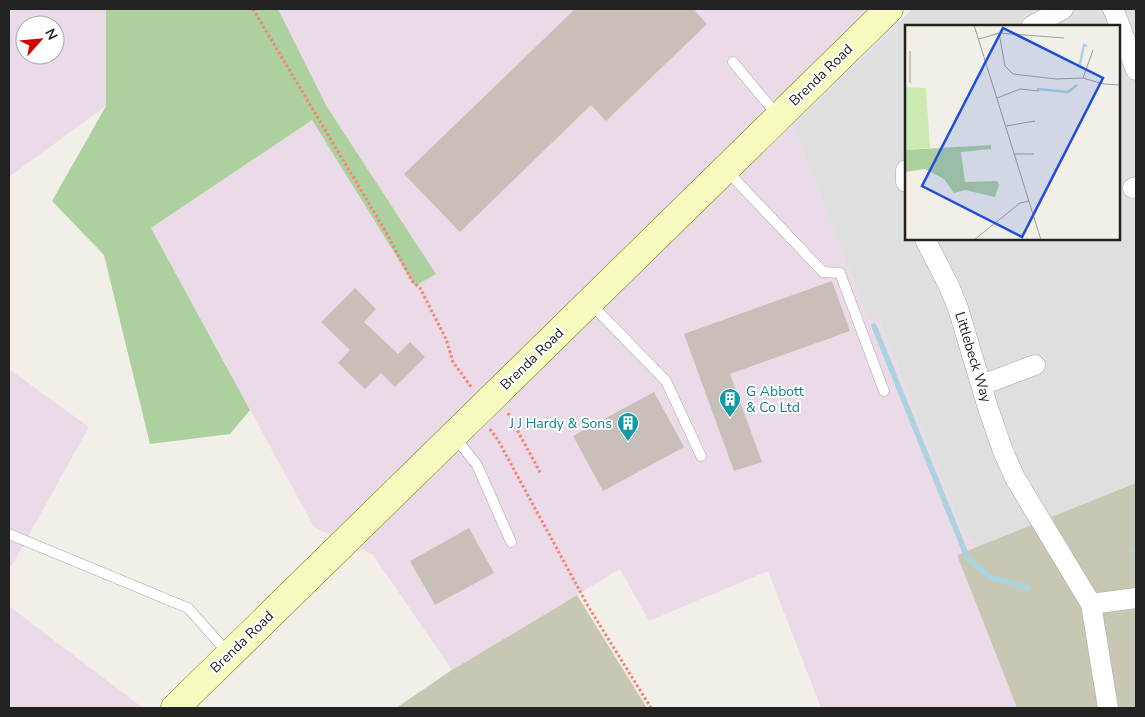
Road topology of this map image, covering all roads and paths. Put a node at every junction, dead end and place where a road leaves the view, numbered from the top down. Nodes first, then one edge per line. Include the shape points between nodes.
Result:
1 (253, 9) edge
2 (889, 9) edge
3 (1063, 9) edge
4 (1113, 9) edge
5 (1034, 25) edge
6 (1119, 25) edge
7 (1120, 26) edge
8 (733, 62) dead end
9 (1136, 70) edge
10 (778, 117) junction
11 (725, 169) junction
12 (926, 240) edge
13 (589, 302) junction
14 (1035, 365) dead end
15 (982, 385) junction
16 (484, 391) junction
17 (884, 391) dead end
18 (487, 426) dead end
19 (454, 435) junction
20 (701, 456) dead end
21 (541, 474) dead end
22 (9, 534) edge
23 (511, 542) dead end
24 (1136, 598) edge
25 (1091, 604) junction
26 (230, 654) junction
27 (174, 708) edge
28 (650, 708) edge
29 (1108, 708) edge

1 - 16 path via 412,281 420,288 446,339 453,362
2 - 10 main road, Brenda Road
3 - 5 street
4 - 6 street
7 - 9 street
8 - 10 lane
10 - 11 main road, Brenda Road
11 - 13 main road, Brenda Road
11 - 17 lane via 823,272 840,273
12 - 15 street, Littlebeck Way via 958,308
13 - 16 main road, Brenda Road
13 - 20 lane via 666,381
14 - 15 street
15 - 25 street, Littlebeck Way via 1015,478
16 - 19 main road, Brenda Road
16 - 21 path
18 - 28 path via 498,440 588,606
19 - 23 lane via 477,465
19 - 26 main road, Brenda Road
22 - 26 lane via 188,608
24 - 25 street
25 - 29 street
26 - 27 main road, Brenda Road

